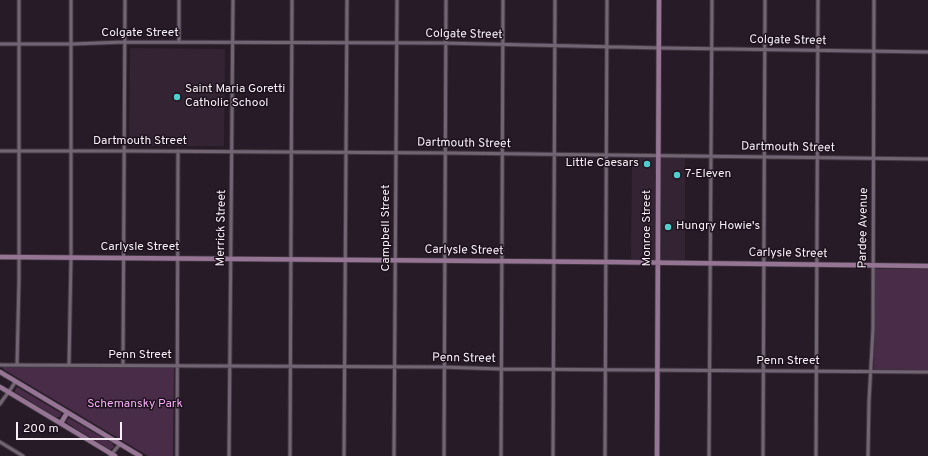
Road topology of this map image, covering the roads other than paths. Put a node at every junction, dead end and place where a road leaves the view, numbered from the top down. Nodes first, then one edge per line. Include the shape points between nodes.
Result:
1 (19, 0) edge
2 (71, 0) edge
3 (125, 0) edge
4 (179, 0) edge
5 (233, 0) edge
6 (292, 0) edge
7 (347, 0) edge
8 (397, 0) edge
9 (446, 0) edge
10 (503, 0) edge
11 (555, 0) edge
12 (607, 0) edge
13 (659, 0) edge
14 (712, 0) edge
15 (765, 0) edge
16 (818, 0) edge
17 (874, 0) edge
18 (125, 42) junction
19 (179, 42) junction
20 (232, 42) junction
21 (292, 43) junction
22 (346, 43) junction
23 (396, 43) junction
24 (447, 43) junction
25 (0, 44) edge
26 (20, 44) junction
27 (72, 44) junction
28 (503, 44) junction
29 (554, 46) junction
30 (607, 47) junction
31 (658, 48) junction
32 (711, 49) junction
33 (764, 50) junction
34 (818, 51) junction
35 (874, 52) junction
36 (928, 52) edge
37 (125, 150) junction
38 (0, 151) edge
39 (19, 151) junction
40 (71, 151) junction
41 (178, 151) junction
42 (231, 151) junction
43 (291, 152) junction
44 (346, 152) junction
45 (396, 153) junction
46 (446, 153) junction
47 (503, 154) junction
48 (554, 154) junction
49 (607, 155) junction
50 (658, 155) junction
51 (711, 156) junction
52 (764, 157) junction
53 (818, 157) junction
54 (874, 158) junction
55 (928, 159) edge
56 (0, 257) edge
57 (19, 257) junction
58 (71, 258) junction
59 (124, 258) junction
60 (178, 258) junction
61 (230, 258) junction
62 (291, 259) junction
63 (345, 260) junction
64 (396, 260) junction
65 (445, 260) junction
66 (502, 261) junction
67 (554, 261) junction
68 (606, 262) junction
69 (658, 262) junction
70 (710, 263) junction
71 (764, 264) junction
72 (818, 264) junction
73 (873, 265) junction
74 (928, 266) edge
75 (0, 365) edge
76 (17, 365) junction
77 (69, 365) junction
78 (123, 365) junction
79 (176, 365) junction
80 (230, 366) junction
81 (290, 366) junction
82 (345, 366) junction
83 (395, 367) junction
84 (445, 367) junction
85 (501, 369) junction
86 (554, 369) junction
87 (606, 369) junction
88 (657, 369) junction
89 (710, 370) junction
90 (763, 371) junction
91 (817, 371) junction
92 (0, 372) edge
93 (870, 372) junction
94 (928, 372) edge
95 (15, 382) junction
96 (0, 386) edge
97 (8, 392) junction
98 (0, 404) edge
99 (67, 413) junction
100 (61, 423) junction
101 (0, 442) edge
102 (120, 444) junction
103 (23, 456) edge
104 (112, 456) edge
105 (140, 456) edge
106 (176, 456) edge
107 (229, 456) edge
108 (290, 456) edge
109 (344, 456) edge
110 (394, 456) edge
111 (444, 456) edge
112 (501, 456) edge
113 (553, 456) edge
114 (605, 456) edge
115 (657, 456) edge
116 (709, 456) edge
117 (763, 456) edge
118 (816, 456) edge
119 (868, 456) edge

1 - 26 street
2 - 27 street
3 - 18 street
4 - 19 street
5 - 20 street, Merrick Street
6 - 21 street
7 - 22 street
8 - 23 street, Campbell Street
9 - 24 street
10 - 28 street
11 - 29 street
12 - 30 street
13 - 31 street, Monroe Street
14 - 32 street
15 - 33 street
16 - 34 street
17 - 35 street, Pardee Avenue
18 - 19 street, Colgate Street
18 - 27 street, Colgate Street
18 - 37 street
19 - 20 street, Colgate Street
20 - 21 street, Colgate Street
20 - 42 street, Merrick Street
21 - 22 street, Colgate Street
21 - 43 street
22 - 23 street, Colgate Street
22 - 44 street
23 - 24 street, Colgate Street
23 - 45 street, Campbell Street
24 - 28 street, Colgate Street
24 - 46 street
25 - 26 street, Colgate Street
26 - 27 street, Colgate Street
26 - 39 street
27 - 40 street
28 - 29 street, Colgate Street
28 - 47 street
29 - 30 street, Colgate Street
29 - 48 street
30 - 31 street, Colgate Street
30 - 49 street
31 - 32 street, Colgate Street
31 - 50 street, Monroe Street
32 - 33 street, Colgate Street
32 - 51 street
33 - 34 street, Colgate Street
33 - 52 street
34 - 35 street, Colgate Street
34 - 53 street
35 - 36 street, Colgate Street
35 - 54 street, Pardee Avenue
37 - 40 street, Dartmouth Street
37 - 41 street, Dartmouth Street
37 - 59 street
38 - 39 street, Dartmouth Street
39 - 40 street, Dartmouth Street
39 - 57 street
40 - 58 street
41 - 42 street, Dartmouth Street
41 - 60 street
42 - 43 street, Dartmouth Street
42 - 61 street, Merrick Street
43 - 44 street, Dartmouth Street
43 - 62 street
44 - 45 street, Dartmouth Street
44 - 63 street
45 - 46 street, Dartmouth Street
45 - 64 street, Campbell Street
46 - 47 street, Dartmouth Street
46 - 65 street
47 - 48 street, Dartmouth Street
47 - 66 street
48 - 49 street, Dartmouth Street
48 - 67 street
49 - 50 street, Dartmouth Street
49 - 68 street
50 - 51 street, Dartmouth Street
50 - 69 street, Monroe Street
51 - 52 street, Dartmouth Street
51 - 70 street
52 - 53 street, Dartmouth Street
52 - 71 street
53 - 54 street, Dartmouth Street
53 - 72 street
54 - 55 street, Dartmouth Street
54 - 73 street, Pardee Avenue
56 - 57 street, Carlysle Street
57 - 58 street, Carlysle Street
57 - 76 street
58 - 59 street, Carlysle Street
58 - 77 street
59 - 60 street, Carlysle Street
59 - 78 street
60 - 61 street, Carlysle Street
60 - 79 street
61 - 62 street, Carlysle Street
61 - 80 street, Merrick Street
62 - 63 street, Carlysle Street
62 - 81 street
63 - 64 street, Carlysle Street
63 - 82 street
64 - 65 street, Carlysle Street
64 - 83 street, Campbell Street
65 - 66 street, Carlysle Street
65 - 84 street
66 - 67 street, Carlysle Street
66 - 85 street
67 - 68 street, Carlysle Street
67 - 86 street
68 - 69 street, Carlysle Street
68 - 87 street
69 - 70 street, Carlysle Street
69 - 88 street, Monroe Street
70 - 71 street, Carlysle Street
70 - 89 street
71 - 72 street, Carlysle Street
71 - 90 street
72 - 73 street, Carlysle Street
72 - 91 street
73 - 74 street, Carlysle Street
73 - 93 street, Pardee Avenue
75 - 76 street, Penn Street
76 - 77 street, Penn Street
77 - 78 street, Penn Street
78 - 79 street, Penn Street
79 - 80 street, Penn Street
79 - 106 street
80 - 81 street, Penn Street
80 - 107 street, Merrick Street
81 - 82 street, Penn Street
81 - 108 street
82 - 83 street, Penn Street
82 - 109 street
83 - 84 street, Penn Street
83 - 110 street, Campbell Street
84 - 85 street, Penn Street
84 - 111 street
85 - 86 street, Penn Street
85 - 112 street
86 - 87 street, Penn Street
86 - 113 street
87 - 88 street, Penn Street
87 - 114 street
88 - 89 street, Penn Street
88 - 115 street, Monroe Street
89 - 90 street, Penn Street
89 - 116 street
90 - 91 street, Penn Street
90 - 117 street
91 - 93 street, Penn Street
91 - 118 street
92 - 95 street
93 - 94 street, Penn Street
93 - 119 street, Pardee Avenue
95 - 97 street
95 - 99 street
96 - 97 street
97 - 98 street
97 - 100 street
99 - 100 street
99 - 102 street
100 - 104 street
101 - 103 street
102 - 104 street
102 - 105 street

